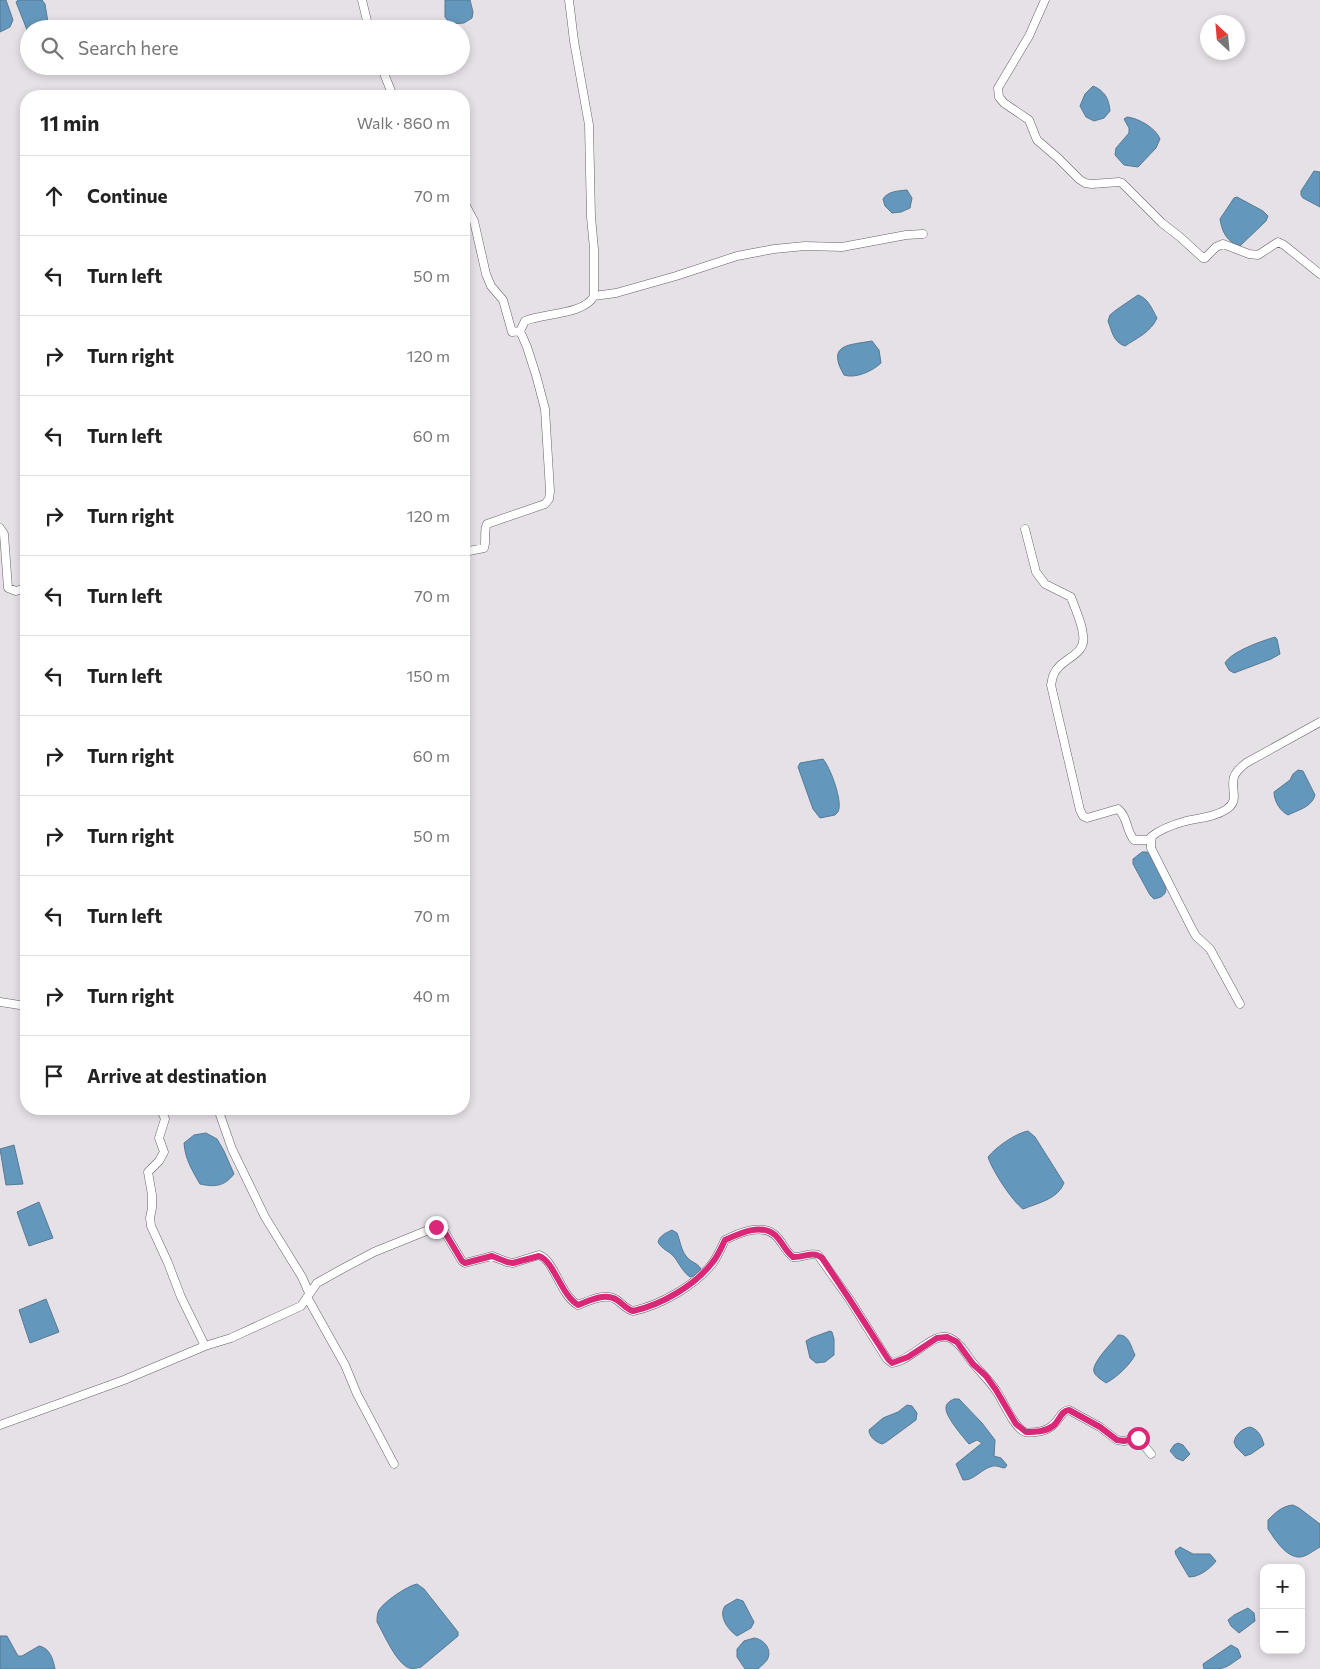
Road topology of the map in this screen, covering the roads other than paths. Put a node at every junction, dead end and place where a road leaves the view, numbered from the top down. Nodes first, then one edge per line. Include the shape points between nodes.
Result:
1 (362, 0) edge
2 (569, 0) edge
3 (1045, 0) edge
4 (367, 20) edge
5 (385, 75) edge
6 (391, 90) edge
7 (470, 213) edge
8 (923, 234) dead end
9 (1320, 274) edge
10 (594, 296) junction
11 (520, 331) junction
12 (0, 528) edge
13 (1025, 529) dead end
14 (470, 551) edge
15 (20, 590) edge
16 (1320, 722) edge
17 (1150, 840) junction
18 (0, 1002) edge
19 (1240, 1004) dead end
20 (20, 1005) edge
21 (163, 1115) edge
22 (220, 1115) edge
23 (308, 1295) junction
24 (205, 1346) junction
25 (0, 1425) edge
26 (1150, 1454) dead end
27 (394, 1464) dead end

1 - 4 street
2 - 10 street via 589,125
3 - 9 street via 1029,36 998,88 1004,103 1028,120 1037,140 1085,183 1122,183 1203,258 1223,244 1258,255 1278,242
5 - 6 street
7 - 11 street via 491,286 503,300 512,332
8 - 10 street via 842,247 774,249 737,256 616,293
10 - 11 street via 591,302 581,307 525,321
11 - 14 street via 545,409 549,499 544,504 487,524 484,548
12 - 15 street via 4,534 8,588
13 - 17 street via 1036,572 1045,584 1071,597 1084,636 1083,646 1054,673 1051,685 1082,816 1087,818 1118,809 1124,814 1134,840
16 - 17 street via 1240,767 1233,780 1234,801 1227,809 1154,834
17 - 19 street via 1161,869 1196,936 1210,949
18 - 20 street
21 - 24 street via 159,1138 164,1152 148,1172 152,1195 151,1226
22 - 23 street via 250,1186 302,1277
23 - 24 street via 301,1306 231,1338
23 - 26 street via 317,1284 374,1252 436,1227 444,1231 465,1263 492,1256 513,1263 542,1256 574,1303 613,1298 633,1311 672,1297 712,1264 725,1240 764,1229 776,1236 793,1257 813,1254 822,1258 892,1363 908,1357 937,1338 947,1337 957,1342 986,1376 1020,1429 1042,1431 1053,1426 1062,1412 1069,1410 1117,1440 1138,1438
23 - 27 street
24 - 25 street via 107,1387

